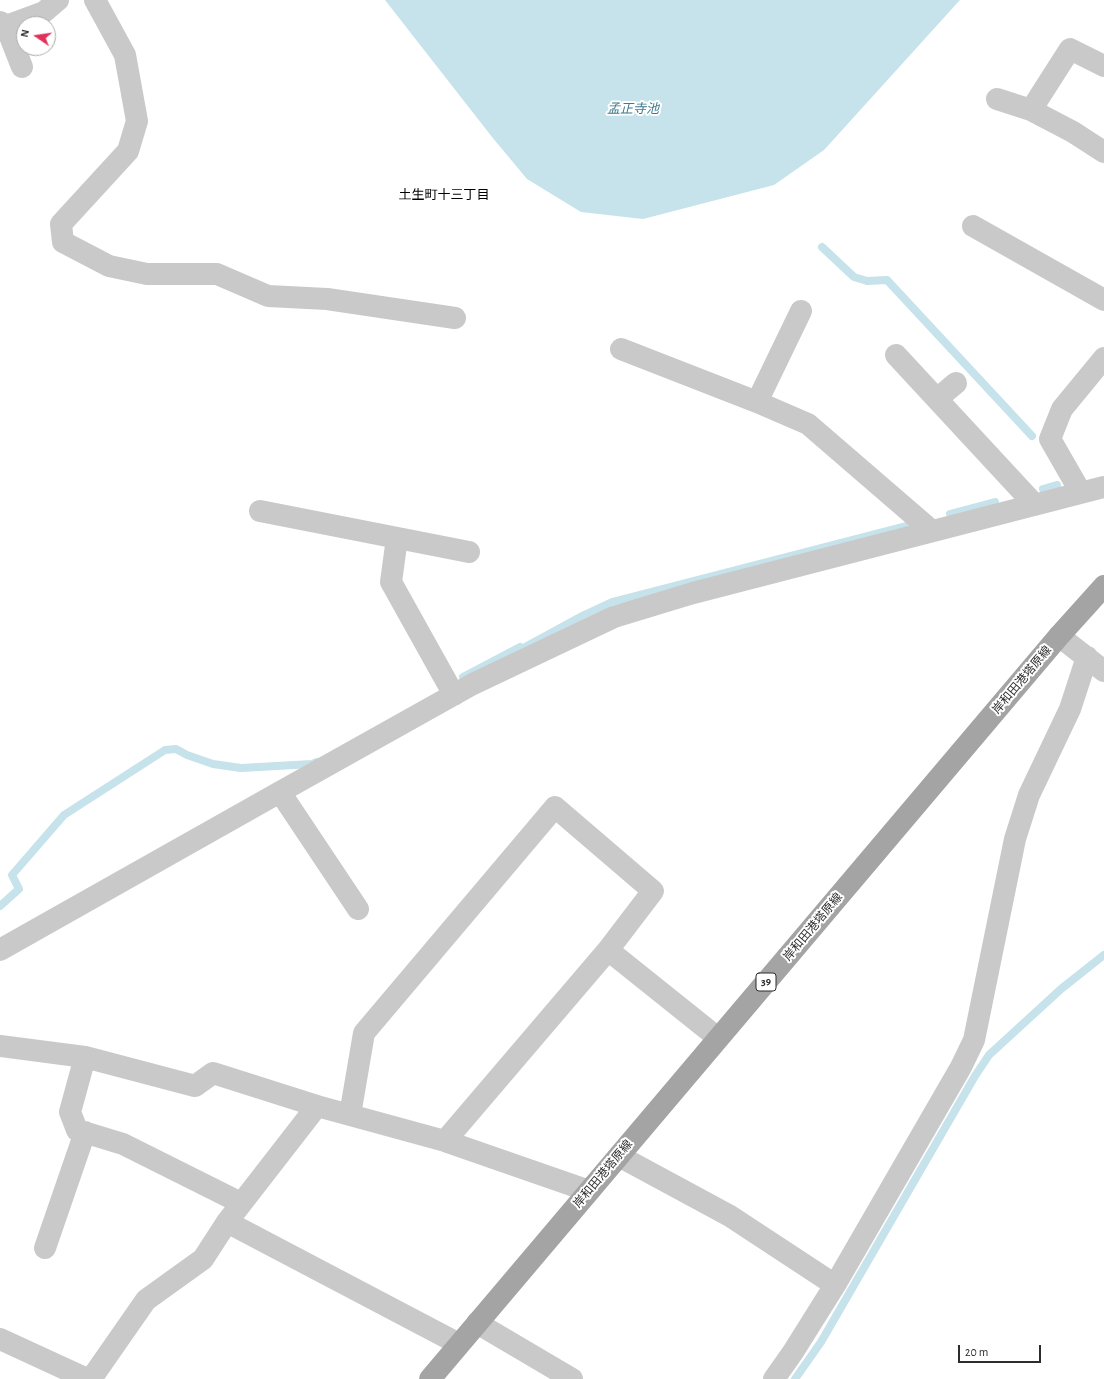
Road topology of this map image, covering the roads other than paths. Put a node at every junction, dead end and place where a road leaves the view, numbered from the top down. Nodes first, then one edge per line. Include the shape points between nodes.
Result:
1 (58, 0) edge
2 (95, 0) edge
3 (3, 24) edge
4 (1104, 66) edge
5 (22, 67) dead end
6 (997, 99) dead end
7 (1031, 110) junction
8 (1104, 152) edge
9 (973, 226) dead end
10 (1104, 300) edge
11 (801, 311) dead end
12 (455, 318) dead end
13 (621, 349) dead end
14 (896, 355) dead end
15 (1104, 358) edge
16 (956, 382) dead end
17 (937, 399) junction
18 (757, 402) junction
19 (1104, 487) edge
20 (1081, 493) junction
21 (1035, 505) junction
22 (260, 511) dead end
23 (932, 531) junction
24 (398, 538) junction
25 (469, 552) dead end
26 (1104, 586) edge
27 (1059, 636) junction
28 (1087, 657) junction
29 (1104, 670) edge
30 (454, 695) junction
31 (280, 792) junction
32 (358, 910) dead end
33 (0, 950) edge
34 (608, 950) junction
35 (718, 1038) junction
36 (0, 1046) edge
37 (85, 1057) junction
38 (317, 1106) junction
39 (350, 1114) junction
40 (85, 1132) junction
41 (445, 1141) junction
42 (619, 1156) junction
43 (589, 1191) junction
44 (241, 1203) junction
45 (227, 1222) junction
46 (45, 1248) dead end
47 (835, 1285) junction
48 (477, 1323) junction
49 (0, 1339) edge
50 (459, 1344) junction
51 (87, 1379) edge
52 (91, 1379) edge
53 (430, 1379) edge
54 (572, 1379) edge
55 (774, 1379) edge

1 - 3 street via 44,12
2 - 12 street via 125,55 137,121 128,151 60,224 63,242 109,266 147,274 217,274 268,296 327,299
3 - 5 street
4 - 7 street via 1070,49
6 - 7 street
7 - 8 street
9 - 10 street
11 - 18 street
13 - 18 street
14 - 17 street
15 - 20 street via 1062,409 1050,439
16 - 17 street
17 - 21 street
18 - 23 street via 808,424
19 - 20 street
20 - 21 street
21 - 23 street
22 - 24 street
23 - 30 street via 693,592 614,617
24 - 25 street
24 - 30 street via 390,582
26 - 27 main road, 岸和田港塔原線 / 39
27 - 28 street
27 - 35 main road, 岸和田港塔原線 / 39
28 - 29 street
28 - 47 street via 1070,710 1029,795 1015,839 974,1040 961,1067
30 - 31 street
31 - 32 street
31 - 33 street
34 - 35 street
34 - 39 street via 653,890 555,807 364,1033
34 - 41 street
35 - 42 main road, 岸和田港塔原線 / 39
36 - 37 street
37 - 38 street via 196,1086 213,1073
37 - 40 street via 70,1112 77,1130
38 - 39 street
38 - 44 street
39 - 41 street
40 - 44 street via 123,1144
40 - 46 street
41 - 43 street
42 - 43 main road, 岸和田港塔原線 / 39
42 - 47 street via 730,1216
43 - 48 main road, 岸和田港塔原線 / 39
44 - 45 street
45 - 50 street
45 - 52 street via 203,1259 146,1300
47 - 55 street
48 - 50 main road, 岸和田港塔原線 / 39
48 - 54 street
49 - 51 street
50 - 53 main road, 岸和田港塔原線 / 39

